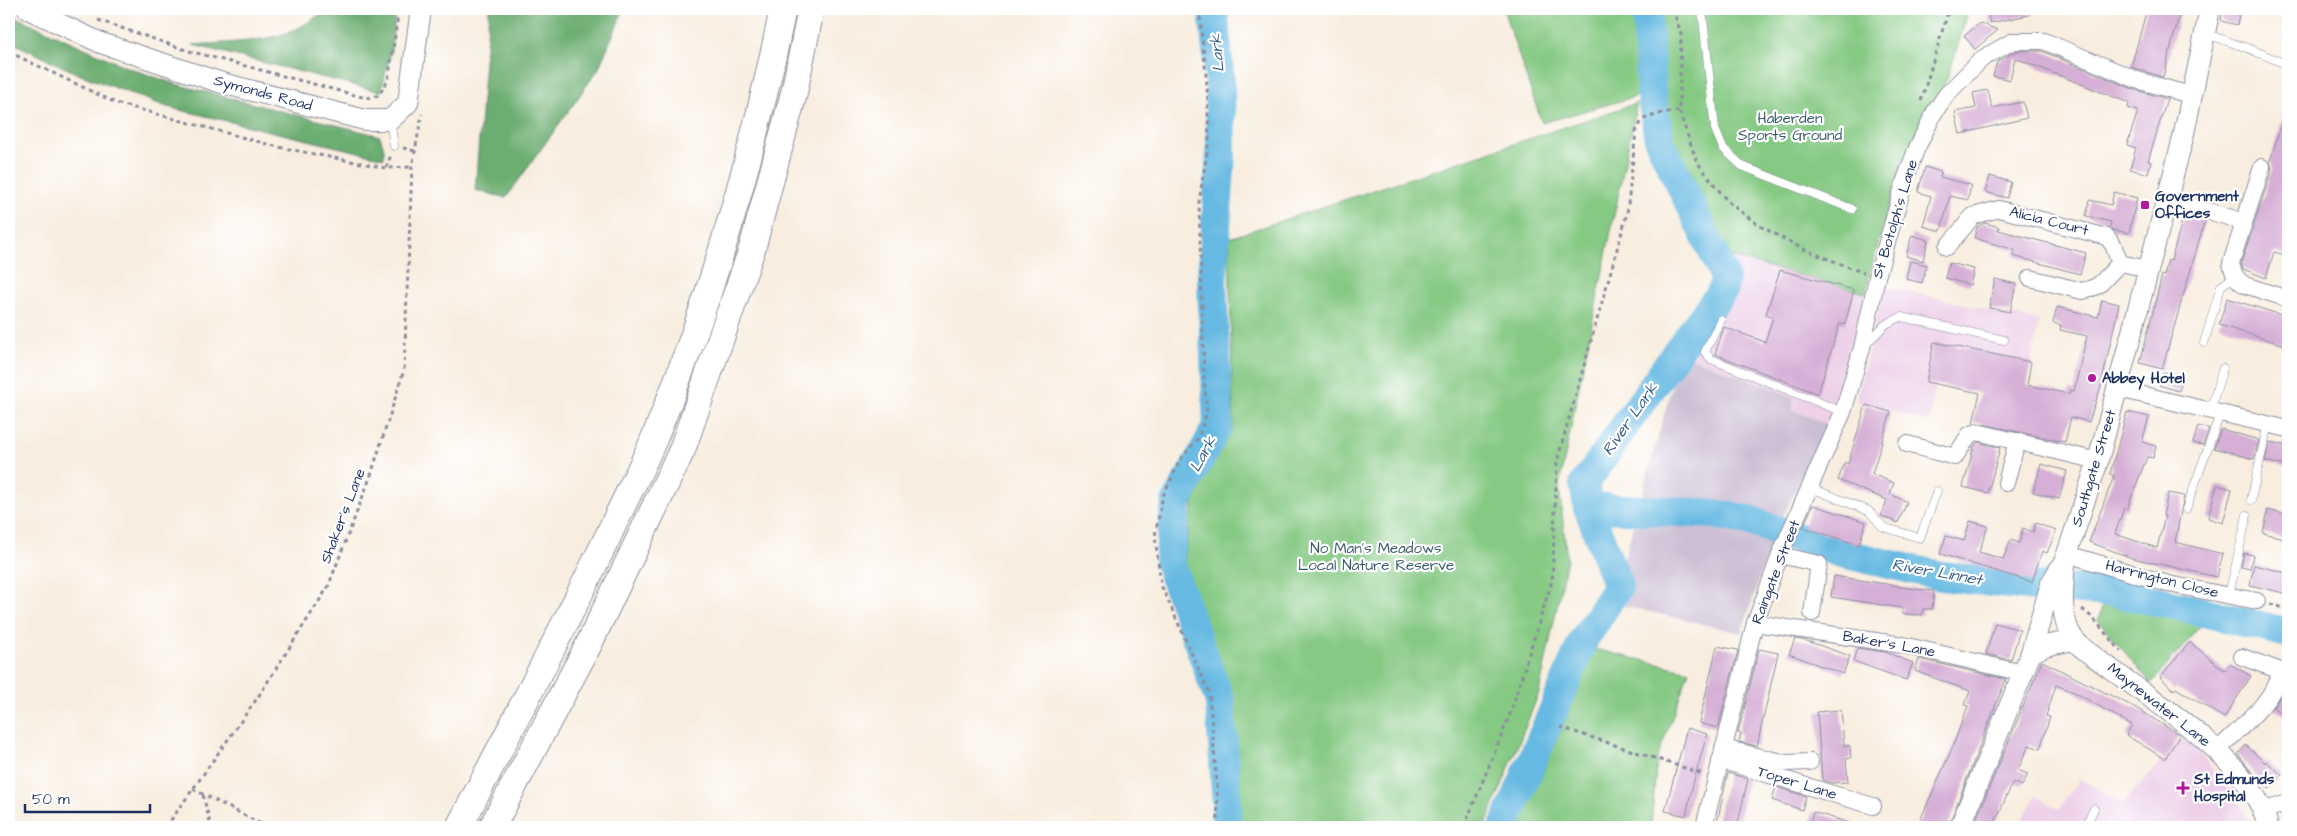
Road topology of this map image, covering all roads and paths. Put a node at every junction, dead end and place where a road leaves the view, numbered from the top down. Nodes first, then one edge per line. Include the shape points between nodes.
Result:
1 (28, 9) edge
2 (400, 9) edge
3 (421, 9) edge
4 (764, 9) edge
5 (782, 9) edge
6 (810, 9) edge
7 (828, 9) edge
8 (1199, 9) edge
9 (1673, 9) edge
10 (1702, 9) edge
11 (1949, 9) edge
12 (2210, 9) edge
13 (96, 19) dead end
14 (2205, 34) junction
15 (9, 52) edge
16 (2288, 66) edge
17 (794, 93) junction
18 (2190, 94) junction
19 (764, 101) junction
20 (1680, 112) junction
21 (390, 120) junction
22 (1929, 123) junction
23 (394, 146) dead end
24 (2262, 167) dead end
25 (2167, 198) junction
26 (1852, 209) dead end
27 (2244, 222) junction
28 (1948, 247) dead end
29 (2120, 262) junction
30 (2148, 269) junction
31 (2235, 276) junction
32 (1877, 277) junction
33 (2030, 278) dead end
34 (2288, 299) edge
35 (1721, 320) dead end
36 (1866, 323) joint
37 (2004, 340) dead end
38 (2204, 343) dead end
39 (1862, 348) junction
40 (2223, 368) dead end
41 (2118, 389) junction
42 (1843, 412) junction
43 (2215, 413) junction
44 (2268, 424) junction
45 (2288, 429) edge
46 (2017, 441) junction
47 (1907, 444) dead end
48 (2098, 461) junction
49 (2006, 483) dead end
50 (1811, 488) junction
51 (1937, 491) dead end
52 (2251, 500) dead end
53 (2186, 509) dead end
54 (2248, 515) dead end
55 (1781, 552) junction
56 (2066, 557) junction
57 (2061, 592) junction
58 (2230, 595) junction
59 (2258, 601) dead end
60 (1812, 613) dead end
61 (1754, 624) junction
62 (2073, 640) junction
63 (2031, 653) junction
64 (2242, 657) dead end
65 (2127, 660) dead end
66 (2023, 673) junction
67 (1560, 727) dead end
68 (2217, 750) junction
69 (1722, 754) junction
70 (1810, 762) dead end
71 (1716, 778) junction
72 (193, 789) junction
73 (203, 795) junction
74 (2288, 803) edge
75 (1873, 806) dead end
76 (2094, 808) dead end
77 (2266, 819) edge
78 (166, 827) edge
79 (211, 827) edge
80 (267, 827) edge
81 (459, 827) edge
82 (492, 827) edge
83 (1218, 827) edge
84 (1464, 827) edge
85 (1704, 827) edge
86 (1960, 827) edge
87 (2085, 827) edge

1 - 21 street, Symonds Road via 101,43 222,83 365,120
2 - 13 path via 388,81 378,96 366,98 189,51
3 - 21 street via 408,103
4 - 19 highway
5 - 19 highway
6 - 17 highway
7 - 17 highway via 823,37
8 - 83 path via 1209,140 1200,202 1207,413 1198,440 1180,460 1163,496 1155,536 1161,585 1209,692
9 - 20 path via 1681,34
10 - 26 lane via 1715,128 1723,148 1742,166
11 - 22 path via 1917,113
12 - 14 street, Southgate Street
14 - 16 lane
14 - 18 street, Southgate Street
15 - 72 path, Shaker's Lane via 116,103 278,147 386,168 412,167 404,370 371,475 328,587 258,697
17 - 82 highway via 752,249 682,450 589,644
18 - 22 street, St Botolph's Lane via 2138,80 2044,42 2013,41 1966,73 1946,95
18 - 25 street, Southgate Street
19 - 81 highway via 730,226 687,357 655,437 561,634
20 - 32 path via 1698,162 1728,202 1760,226 1803,248
20 - 84 path via 1643,119 1636,131 1627,214 1557,461 1552,581 1509,717
21 - 23 lane
22 - 32 street, St Botolph's Lane via 1905,180
24 - 27 street
25 - 27 street
25 - 30 street, Southgate Street
27 - 31 street via 2231,263
28 - 29 street, Alicia Court via 1973,216 1999,209 2107,237
29 - 30 street
29 - 33 street via 2090,290 2082,291
30 - 41 street, Southgate Street
31 - 34 street via 2245,285
31 - 38 lane via 2221,286
32 - 36 street, St Botolph's Lane
35 - 42 lane via 1705,352 1711,359
36 - 39 street, Raingate Street
37 - 39 lane via 1901,317 1886,324
39 - 42 street, Raingate Street
40 - 43 lane
41 - 43 street
41 - 48 street, Southgate Street
42 - 50 street, Raingate Street
43 - 44 street
43 - 53 lane
44 - 45 street
44 - 52 lane
46 - 47 street via 1977,432 1969,435 1955,457
46 - 48 street
46 - 49 street
48 - 56 street, Southgate Street
50 - 51 lane via 1869,511 1883,527 1920,538
50 - 55 street, Raingate Street
54 - 58 lane
55 - 60 street via 1819,564
55 - 61 street, Raingate Street
56 - 57 street, Southgate Street
56 - 58 street, Harrington Close via 2168,584
57 - 62 street
57 - 63 street, Southgate Street
57 - 65 path via 2093,618
58 - 59 street, Harrington Close
61 - 66 street, Baker's Lane via 1903,645
61 - 69 street, Raingate Street
62 - 63 street via 2045,646
62 - 68 street, Maynewater Lane
63 - 66 street, Southgate Street
64 - 68 street via 2281,671 2279,680 2266,700
66 - 86 street, Southgate Street
67 - 71 path
68 - 77 street, Maynewater Lane via 2252,791
69 - 70 street, Toper Lane via 1786,763
69 - 71 street, Raingate Street
69 - 75 street, Toper Lane
71 - 85 street, Raingate Street
72 - 73 path
72 - 78 path, Shaker's Lane
73 - 79 path
73 - 80 path
74 - 77 street
76 - 87 lane

